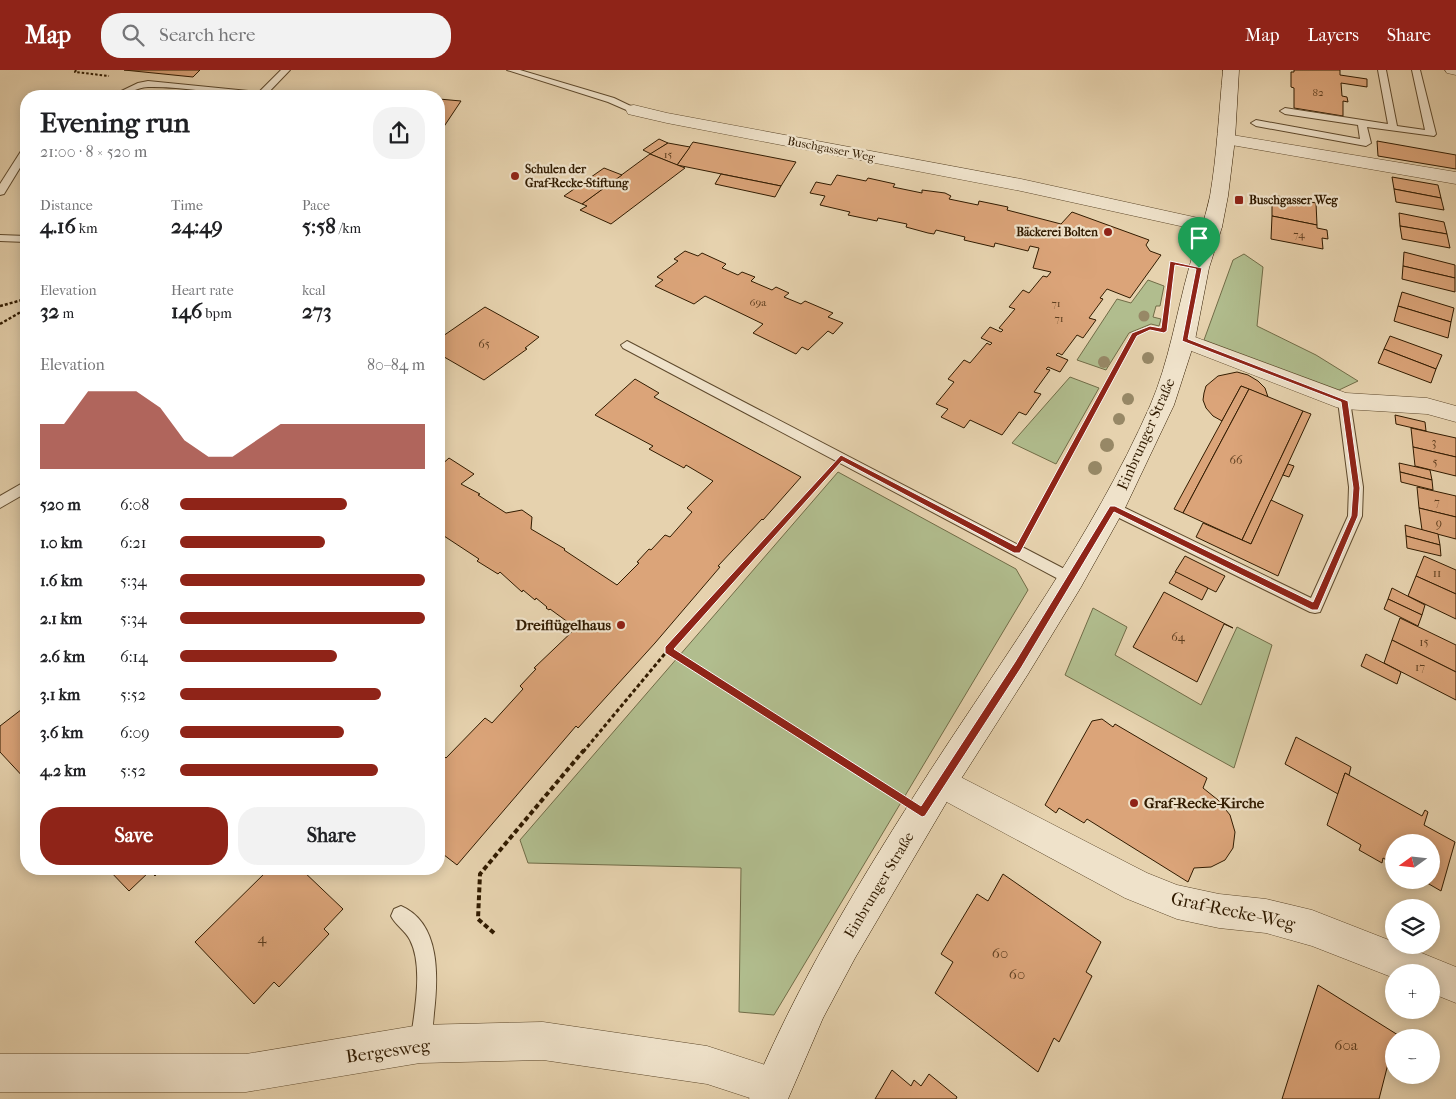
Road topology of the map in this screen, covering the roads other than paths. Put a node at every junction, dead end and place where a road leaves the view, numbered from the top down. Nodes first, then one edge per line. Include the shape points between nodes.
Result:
1 (286, 70) edge
2 (512, 70) edge
3 (1231, 70) edge
4 (1382, 70) edge
5 (1416, 70) edge
6 (130, 90) edge
7 (204, 90) edge
8 (267, 90) edge
9 (634, 110) joint
10 (1285, 111) dead end
11 (1256, 123) dead end
12 (1362, 124) junction
13 (1393, 128) junction
14 (1226, 139) junction
15 (20, 160) edge
16 (1456, 178) edge
17 (0, 192) edge
18 (1212, 227) junction
19 (0, 238) edge
20 (20, 239) edge
21 (1174, 335) junction
22 (627, 345) dead end
23 (1344, 401) junction
24 (1456, 414) edge
25 (20, 490) edge
26 (0, 503) edge
27 (1112, 508) junction
28 (1071, 579) junction
29 (940, 782) junction
30 (401, 916) dead end
31 (1404, 964) edge
32 (1440, 978) edge
33 (1456, 984) edge
34 (420, 1044) junction
35 (0, 1074) edge
36 (771, 1092) edge

1 - 8 lane
2 - 9 lane, Buschgasser Weg
3 - 14 street, Einbrunger Straße
4 - 13 lane
5 - 13 lane via 1431,134
6 - 7 lane via 148,84
9 - 18 street, Buschgasser Weg via 1021,185
10 - 12 lane
11 - 12 lane via 1366,143
12 - 13 lane
14 - 16 street
14 - 18 street, Einbrunger Straße
15 - 17 lane
18 - 21 street, Einbrunger Straße
19 - 20 lane
21 - 23 street
21 - 27 street, Einbrunger Straße via 1162,405
22 - 28 lane
23 - 24 street via 1427,406
23 - 27 lane via 1356,488 1354,516 1315,607
25 - 26 lane
27 - 28 street, Einbrunger Straße
28 - 29 street, Einbrunger Straße
29 - 31 street, Graf-Recke-Weg via 1137,886 1177,902 1218,911 1266,916 1312,928
29 - 36 street, Einbrunger Straße via 842,945 810,1005
30 - 34 lane via 413,925 422,944 427,985
32 - 33 street
34 - 35 street, Bergesweg via 246,1073
34 - 36 street, Bergesweg via 543,1041 707,1066

